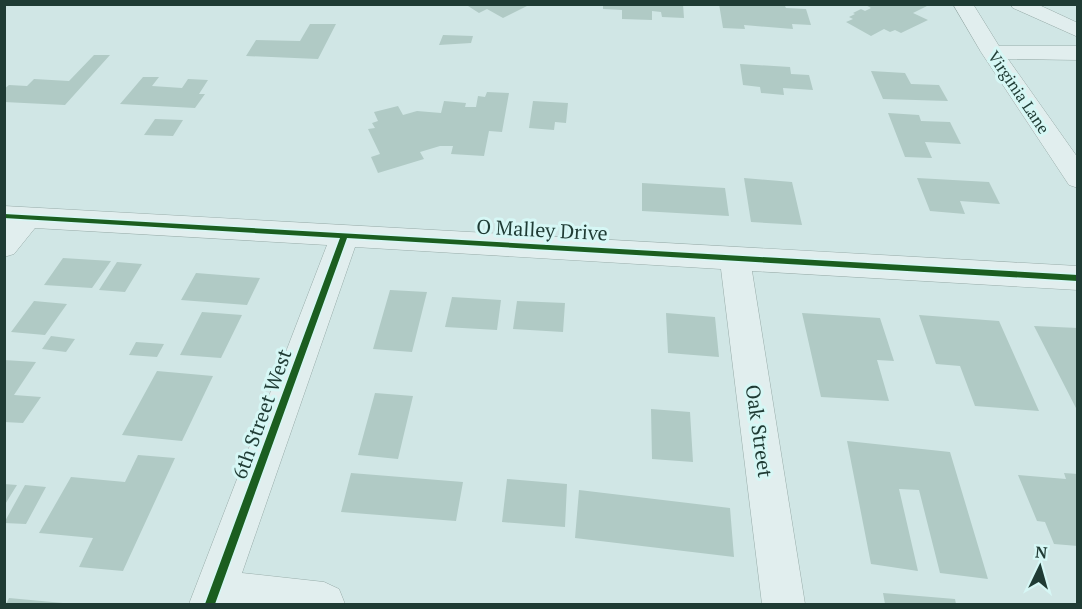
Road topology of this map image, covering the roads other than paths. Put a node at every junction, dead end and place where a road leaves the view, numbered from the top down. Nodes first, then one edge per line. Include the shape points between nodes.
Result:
1 (963, 4) edge
2 (1020, 4) edge
3 (1077, 31) edge
4 (992, 52) junction
5 (1077, 53) edge
6 (1077, 179) edge
7 (16, 216) edge
8 (345, 235) junction
9 (4, 246) edge
10 (735, 258) junction
11 (1077, 278) edge
12 (213, 598) edge
13 (324, 604) edge
14 (783, 604) edge

1 - 4 street, Virginia Lane
2 - 3 street
4 - 5 street
4 - 6 street, Virginia Lane
7 - 8 street, O Malley Drive
7 - 9 street
8 - 10 street, O Malley Drive
8 - 12 street, 6th Street West
10 - 11 street, O Malley Drive
10 - 14 street, Oak Street
12 - 13 street

